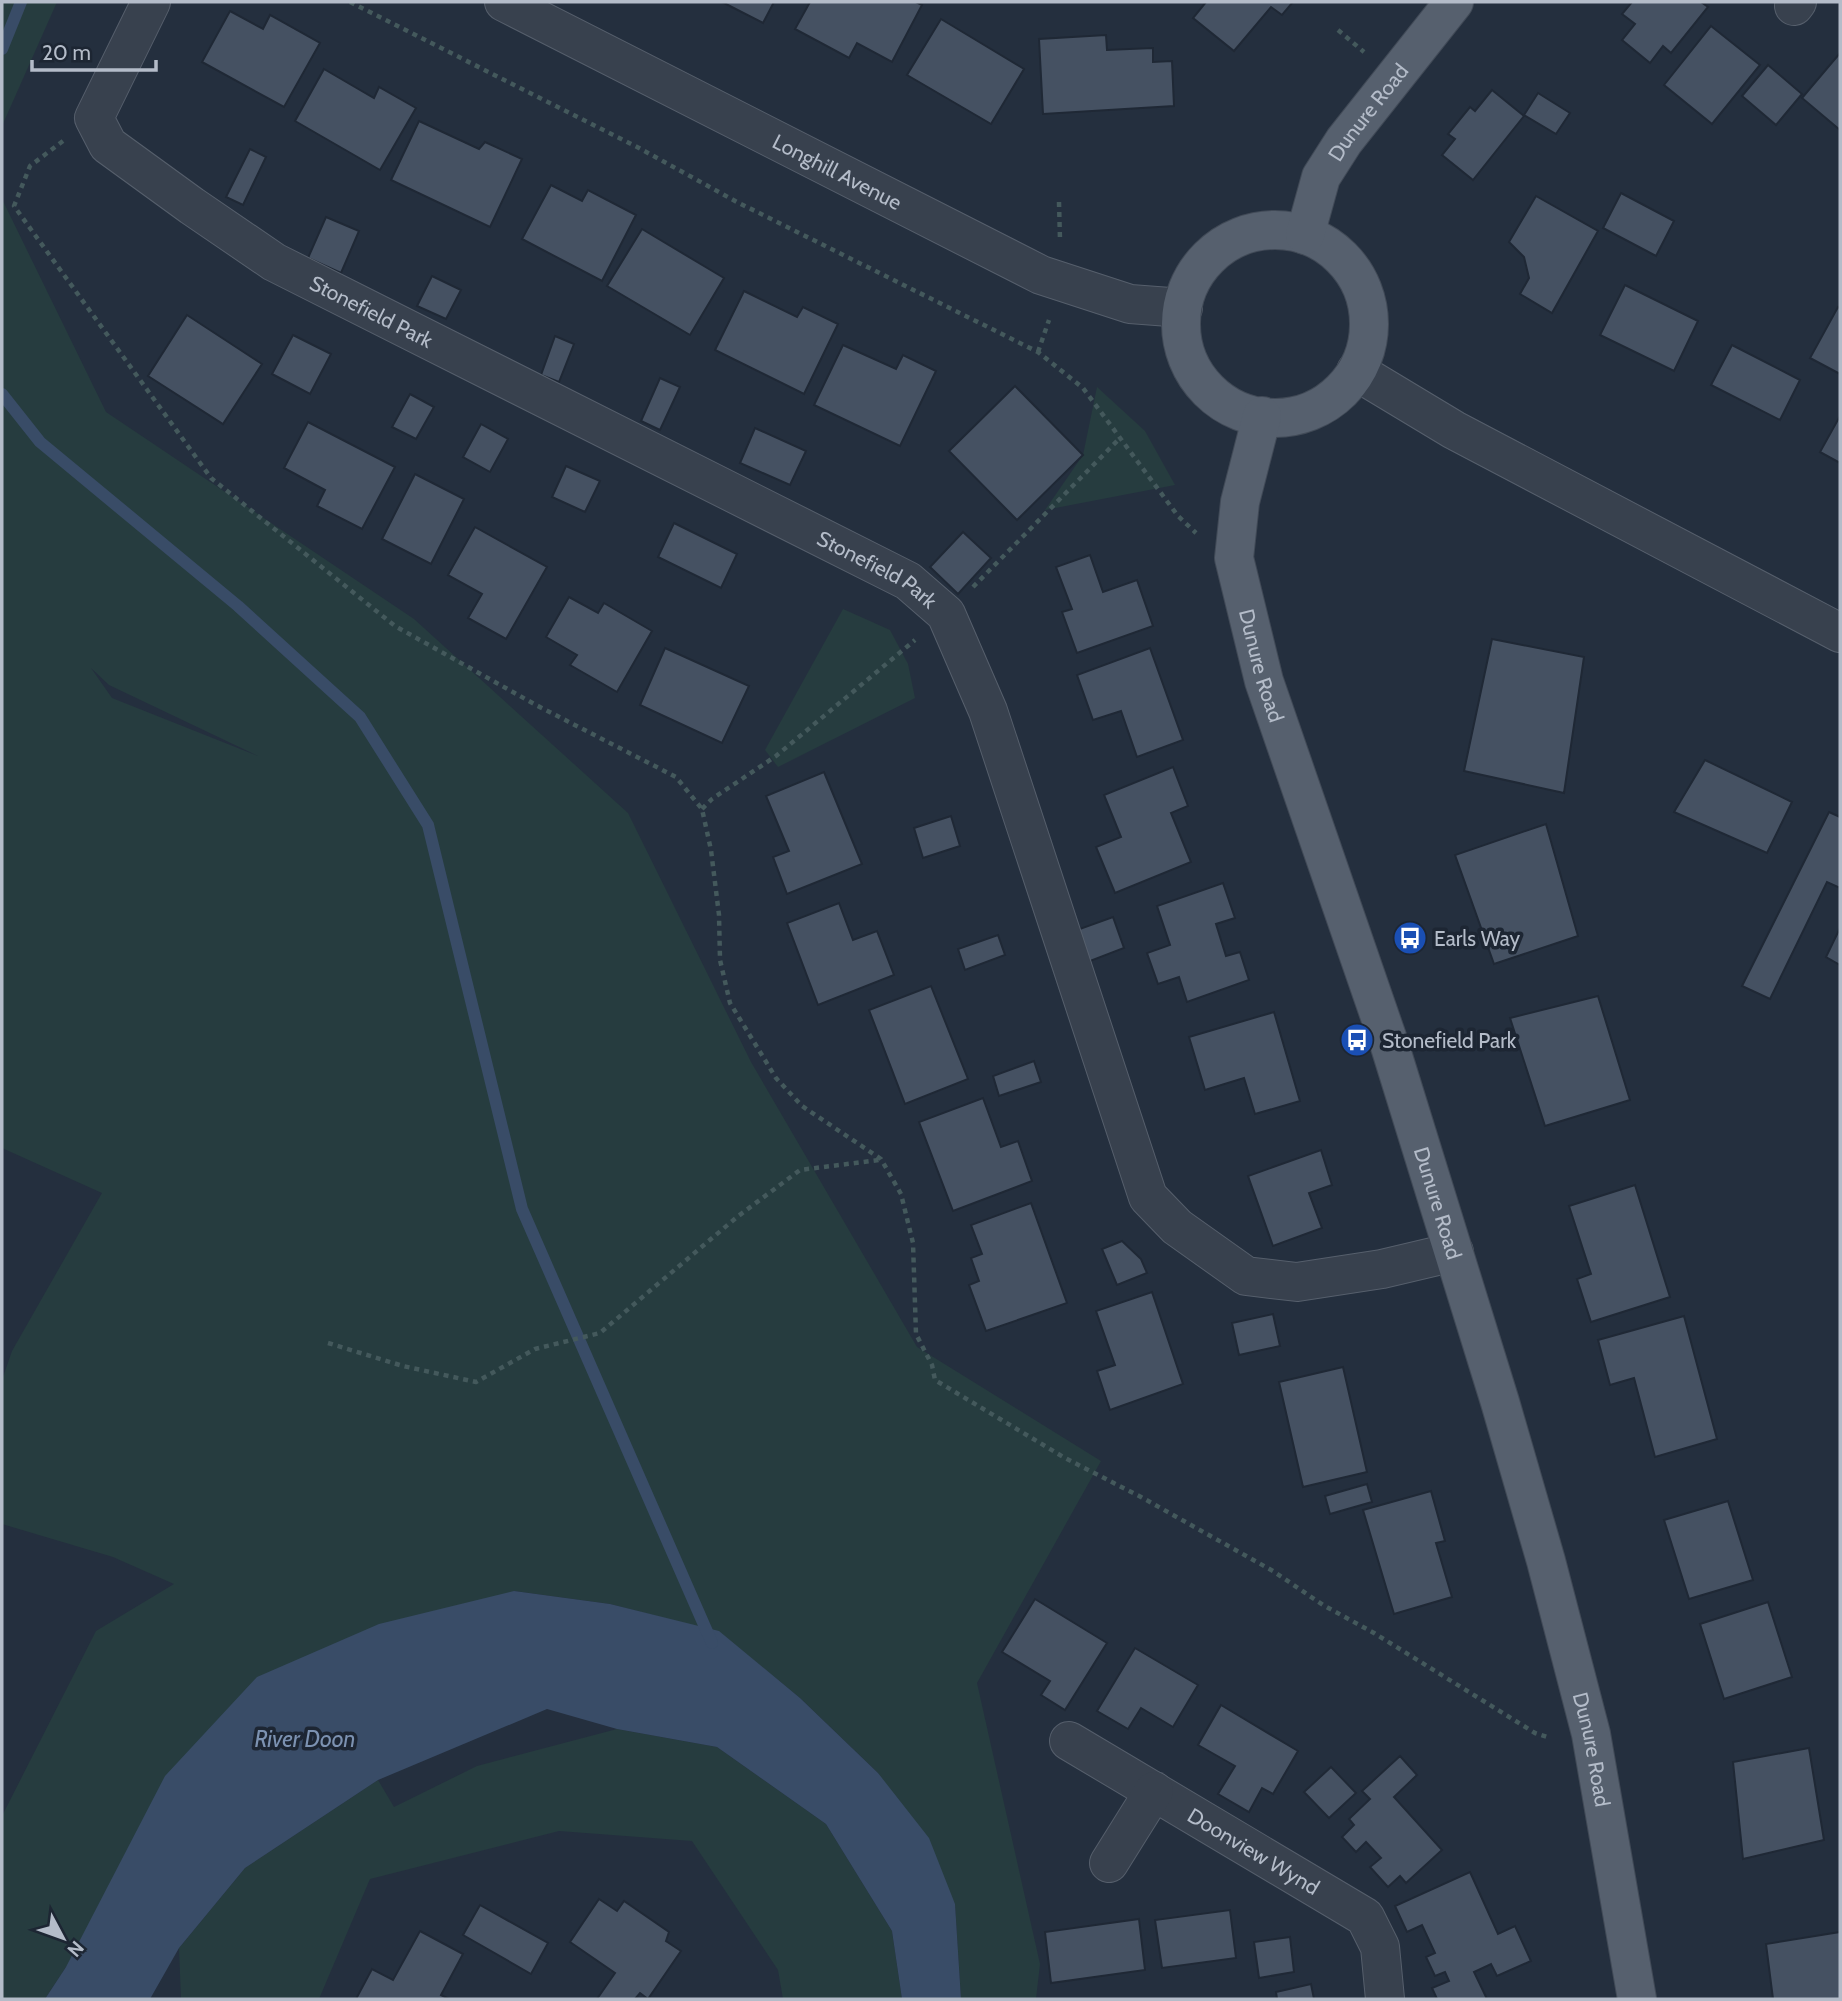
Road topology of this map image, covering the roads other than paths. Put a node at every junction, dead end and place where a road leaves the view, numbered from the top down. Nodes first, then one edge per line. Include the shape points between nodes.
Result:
1 (151, 2) edge
2 (504, 2) edge
3 (1454, 2) edge
4 (1305, 235) junction
5 (1183, 307) junction
6 (1356, 371) junction
7 (1262, 416) junction
8 (1840, 633) edge
9 (1454, 1252) junction
10 (1069, 1741) dead end
11 (1154, 1791) junction
12 (1109, 1863) dead end
13 (1385, 1999) edge
14 (1637, 1999) edge

1 - 9 street, Stonefield Park via 94,118 108,145 274,262 908,581 946,614 988,711 1148,1197 1177,1227 1246,1276 1297,1282
2 - 5 street, Longhill Avenue via 1041,275 1130,304
3 - 4 main road, Dunure Road via 1321,177
4 - 5 main road via 1274,229 1249,233 1226,244 1206,261 1191,283
4 - 6 main road via 1341,257 1363,291 1370,322
5 - 7 main road via 1185,353 1195,374 1228,405
6 - 7 main road via 1317,409 1295,416
6 - 8 street via 1454,430
7 - 9 main road, Dunure Road via 1240,502 1234,558 1264,681 1388,1040
9 - 14 main road, Dunure Road via 1542,1548 1591,1734
10 - 11 street, Doonview Wynd
11 - 12 street
11 - 13 street, Doonview Wynd via 1365,1917 1380,1947

